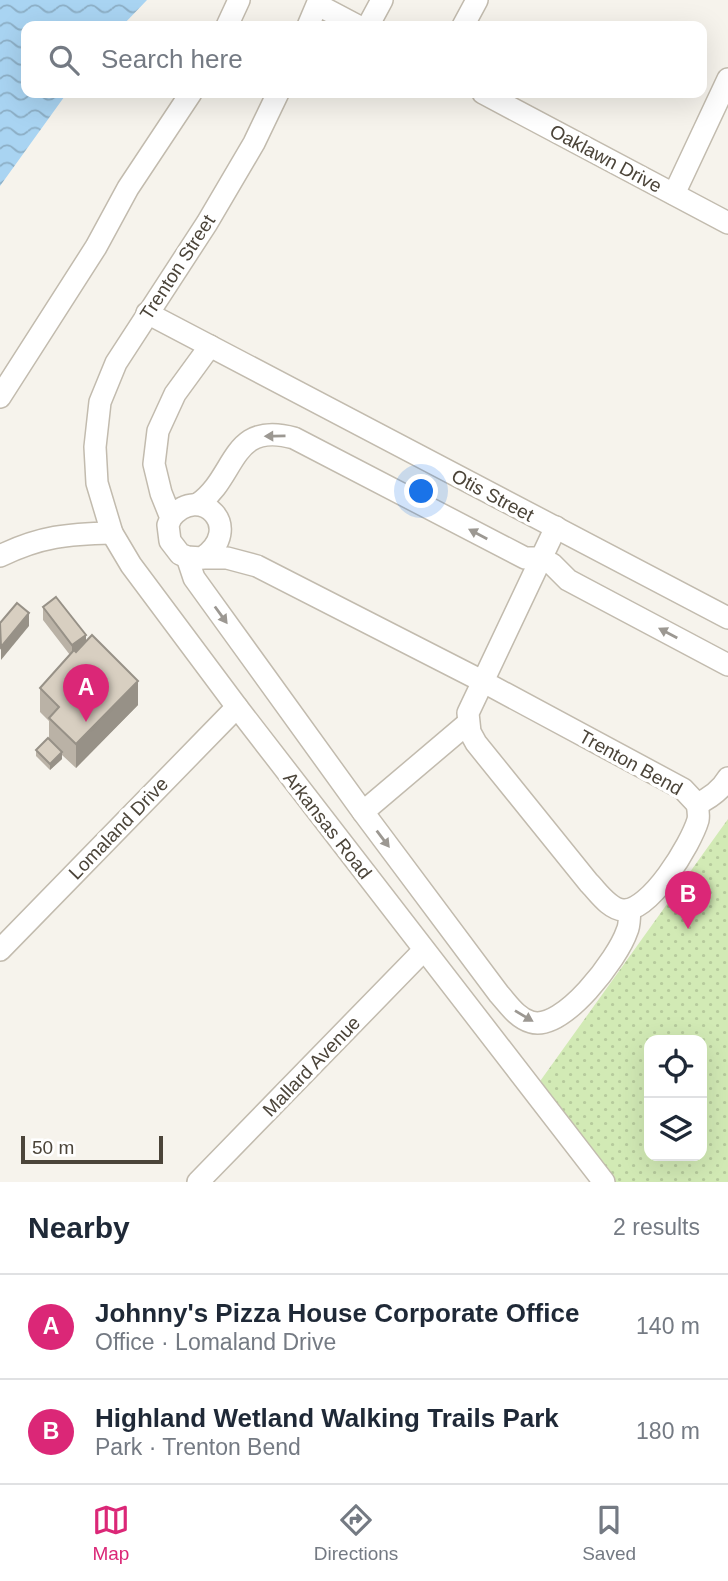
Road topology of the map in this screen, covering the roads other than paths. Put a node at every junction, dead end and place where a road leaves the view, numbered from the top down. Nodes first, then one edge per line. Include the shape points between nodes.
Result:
1 (239, 0) edge
2 (382, 0) edge
3 (477, 0) edge
4 (318, 3) edge
5 (229, 21) edge
6 (310, 21) edge
7 (349, 21) edge
8 (371, 21) edge
9 (466, 21) edge
10 (728, 79) edge
11 (188, 98) edge
12 (276, 98) edge
13 (492, 98) edge
14 (674, 194) junction
15 (728, 223) edge
16 (147, 313) junction
17 (210, 346) junction
18 (0, 397) edge
19 (95, 447) joint
20 (198, 504) junction
21 (171, 518) junction
22 (562, 531) junction
23 (112, 533) junction
24 (0, 556) edge
25 (195, 557) junction
26 (546, 561) junction
27 (728, 618) edge
28 (728, 665) edge
29 (482, 681) junction
30 (237, 707) junction
31 (468, 723) junction
32 (728, 778) edge
33 (698, 804) junction
34 (363, 812) junction
35 (630, 910) junction
36 (0, 950) edge
37 (425, 950) junction
38 (198, 1182) edge
39 (604, 1182) edge

1 - 5 street
2 - 8 street
3 - 9 street
4 - 6 street
4 - 7 street
10 - 14 street
11 - 18 street
12 - 16 street, Trenton Street via 207,223
13 - 14 street, Oaklawn Drive
14 - 15 street, Oaklawn Drive
16 - 17 street, Otis Street
16 - 19 street, Trenton Street via 116,363 100,402
17 - 21 street via 176,394 158,430 154,464
17 - 22 street, Otis Street
19 - 23 street, Arkansas Road via 97,483
20 - 21 street via 183,507
20 - 25 street via 213,512 221,527 218,544
26 -> 20 street via 525,558 282,434 244,443 210,495
21 - 25 street via 168,525 174,548
22 - 26 street
22 - 27 street, Otis Street
23 - 24 street via 67,534 25,544
23 - 30 street, Arkansas Road
25 - 29 street, Trenton Bend via 227,558 257,566
25 -> 34 street via 194,578
28 -> 26 street via 568,580
26 - 29 street
29 - 31 street
29 - 33 street, Trenton Bend via 683,789
30 - 36 street, Lomaland Drive
30 - 37 street, Arkansas Road
31 - 34 street
31 - 35 street via 476,743 589,883 619,910
32 - 33 street
33 - 35 street, Trenton Bend via 699,818 682,853 648,900
34 -> 35 street via 499,994 531,1022 556,1019 573,1007 617,950 628,931
37 - 38 street, Mallard Avenue
37 - 39 street, Arkansas Road

